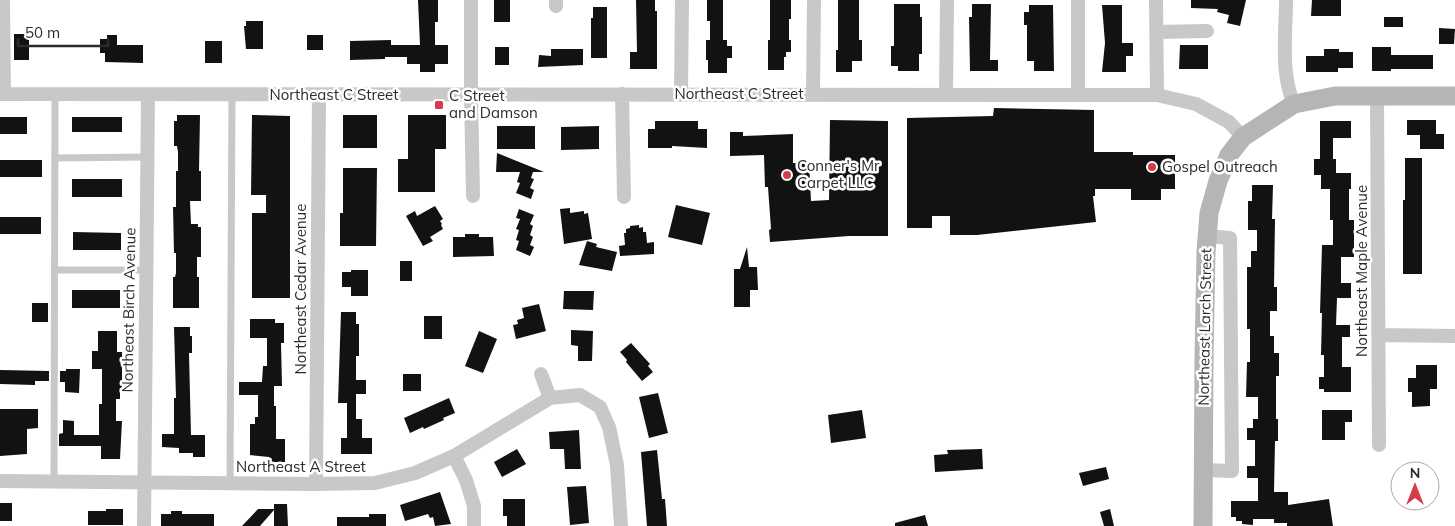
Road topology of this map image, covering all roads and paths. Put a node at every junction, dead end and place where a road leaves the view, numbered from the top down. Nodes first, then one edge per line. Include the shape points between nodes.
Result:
1 (3, 0) edge
2 (471, 0) edge
3 (682, 0) edge
4 (814, 0) edge
5 (948, 0) edge
6 (1078, 0) edge
7 (1156, 0) edge
8 (1286, 0) edge
9 (1207, 31) dead end
10 (1156, 32) junction
11 (2, 94) edge
12 (55, 94) junction
13 (470, 94) junction
14 (622, 94) junction
15 (682, 94) junction
16 (813, 94) junction
17 (946, 94) junction
18 (1078, 94) junction
19 (148, 95) junction
20 (232, 95) junction
21 (319, 95) junction
22 (1157, 95) junction
23 (1377, 96) junction
24 (1455, 96) edge
25 (1294, 104) junction
26 (1243, 137) junction
27 (147, 157) junction
28 (55, 158) junction
29 (473, 196) dead end
30 (624, 197) dead end
31 (1207, 236) junction
32 (55, 270) junction
33 (146, 270) junction
34 (1378, 335) junction
35 (1455, 336) edge
36 (541, 374) dead end
37 (550, 398) junction
38 (1379, 445) dead end
39 (454, 456) junction
40 (1204, 470) junction
41 (0, 481) edge
42 (54, 482) junction
43 (143, 482) junction
44 (230, 483) junction
45 (316, 484) junction
46 (144, 526) edge
47 (474, 526) edge
48 (621, 526) edge
49 (1203, 526) edge

1 - 11 street
2 - 13 street
3 - 15 street
4 - 16 street
5 - 17 street
6 - 18 street
7 - 10 street
8 - 25 street via 1286,63 1289,92
9 - 10 street
10 - 22 street
11 - 12 street, Northeast C Street
12 - 19 street, Northeast C Street
12 - 28 lane
13 - 14 street, Northeast C Street
13 - 21 street, Northeast C Street
13 - 29 street
14 - 15 street, Northeast C Street
14 - 30 street
15 - 16 street, Northeast C Street
16 - 17 street, Northeast C Street
17 - 18 street, Northeast C Street
18 - 22 street, Northeast C Street
19 - 20 street, Northeast C Street
19 - 27 street, Northeast Birch Avenue
20 - 21 street, Northeast C Street
20 - 44 lane
21 - 45 street, Northeast Cedar Avenue
22 - 26 street, Northeast C Street via 1196,104 1229,122
23 - 24 main road
23 - 25 main road via 1335,96
23 - 34 street, Northeast Maple Avenue
25 - 26 main road
26 - 31 main road, Northeast Larch Street via 1229,155 1218,181 1209,213
27 - 28 lane
27 - 33 street, Northeast Birch Avenue
28 - 32 lane
31 - 40 main road, Northeast Larch Street
31 - 40 street via 1230,238 1232,470
32 - 33 lane
32 - 42 lane
33 - 43 street, Northeast Birch Avenue
34 - 35 street
34 - 38 street, Northeast Maple Avenue
36 - 37 street
37 - 39 street, Northeast A Street
37 - 48 street, Northeast A Street via 580,394 600,407 609,427 617,465
39 - 45 street, Northeast A Street via 415,473 375,483
39 - 47 street via 474,506
40 - 49 main road, Northeast Larch Street
41 - 42 street, Northeast A Street
42 - 43 street, Northeast A Street
43 - 44 street, Northeast A Street
43 - 46 street, Northeast Birch Avenue
44 - 45 street, Northeast A Street

